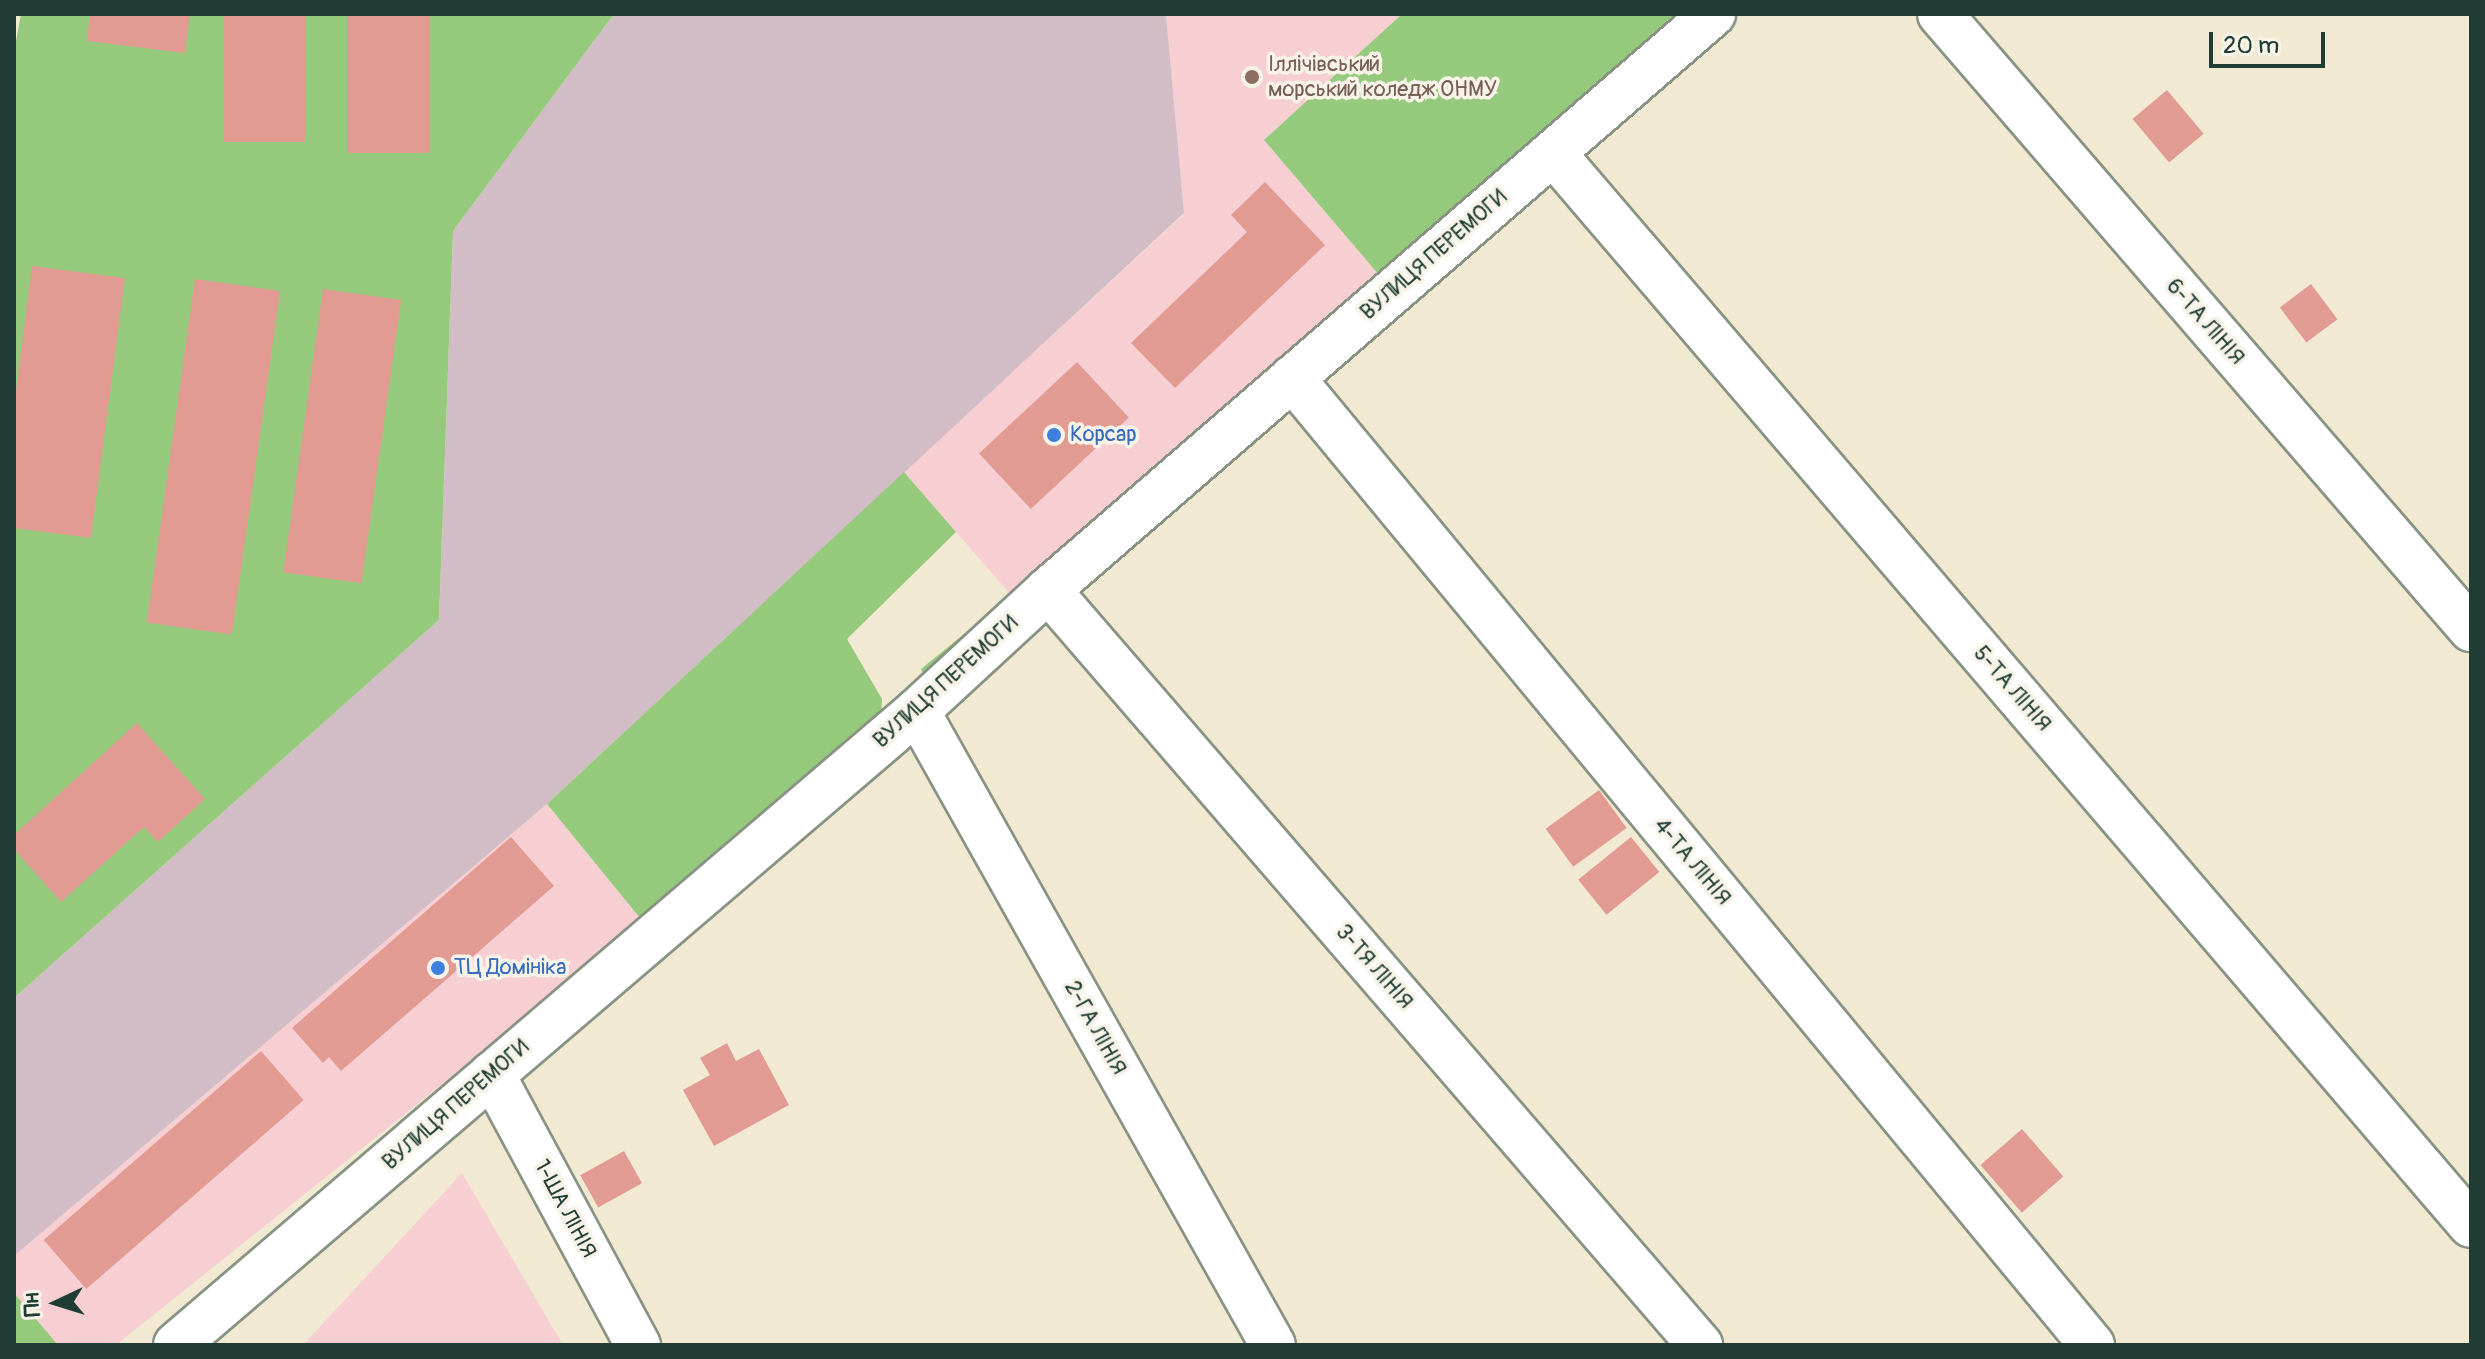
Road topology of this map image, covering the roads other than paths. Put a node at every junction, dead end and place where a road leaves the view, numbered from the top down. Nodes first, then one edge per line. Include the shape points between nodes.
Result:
1 (1713, 14) edge
2 (1940, 14) edge
3 (1553, 153) junction
4 (1292, 378) junction
5 (1048, 590) junction
6 (2471, 629) edge
7 (917, 711) junction
8 (492, 1074) junction
9 (2471, 1225) edge
10 (176, 1345) edge
11 (638, 1345) edge
12 (1273, 1345) edge
13 (1700, 1345) edge
14 (2092, 1345) edge

1 - 3 street, ВУЛИЦЯ ПЕРЕМОГИ
2 - 6 street, 6-ТА ЛІНІЯ
3 - 4 street, ВУЛИЦЯ ПЕРЕМОГИ
3 - 9 street, 5-ТА ЛІНІЯ
4 - 5 street, ВУЛИЦЯ ПЕРЕМОГИ
4 - 14 street, 4-ТА ЛІНІЯ
5 - 7 street, ВУЛИЦЯ ПЕРЕМОГИ
5 - 13 street, 3-ТЯ ЛІНІЯ
7 - 8 street, ВУЛИЦЯ ПЕРЕМОГИ
7 - 12 street, 2-ГА ЛІНІЯ
8 - 10 street, ВУЛИЦЯ ПЕРЕМОГИ
8 - 11 street, 1-ША ЛІНІЯ

